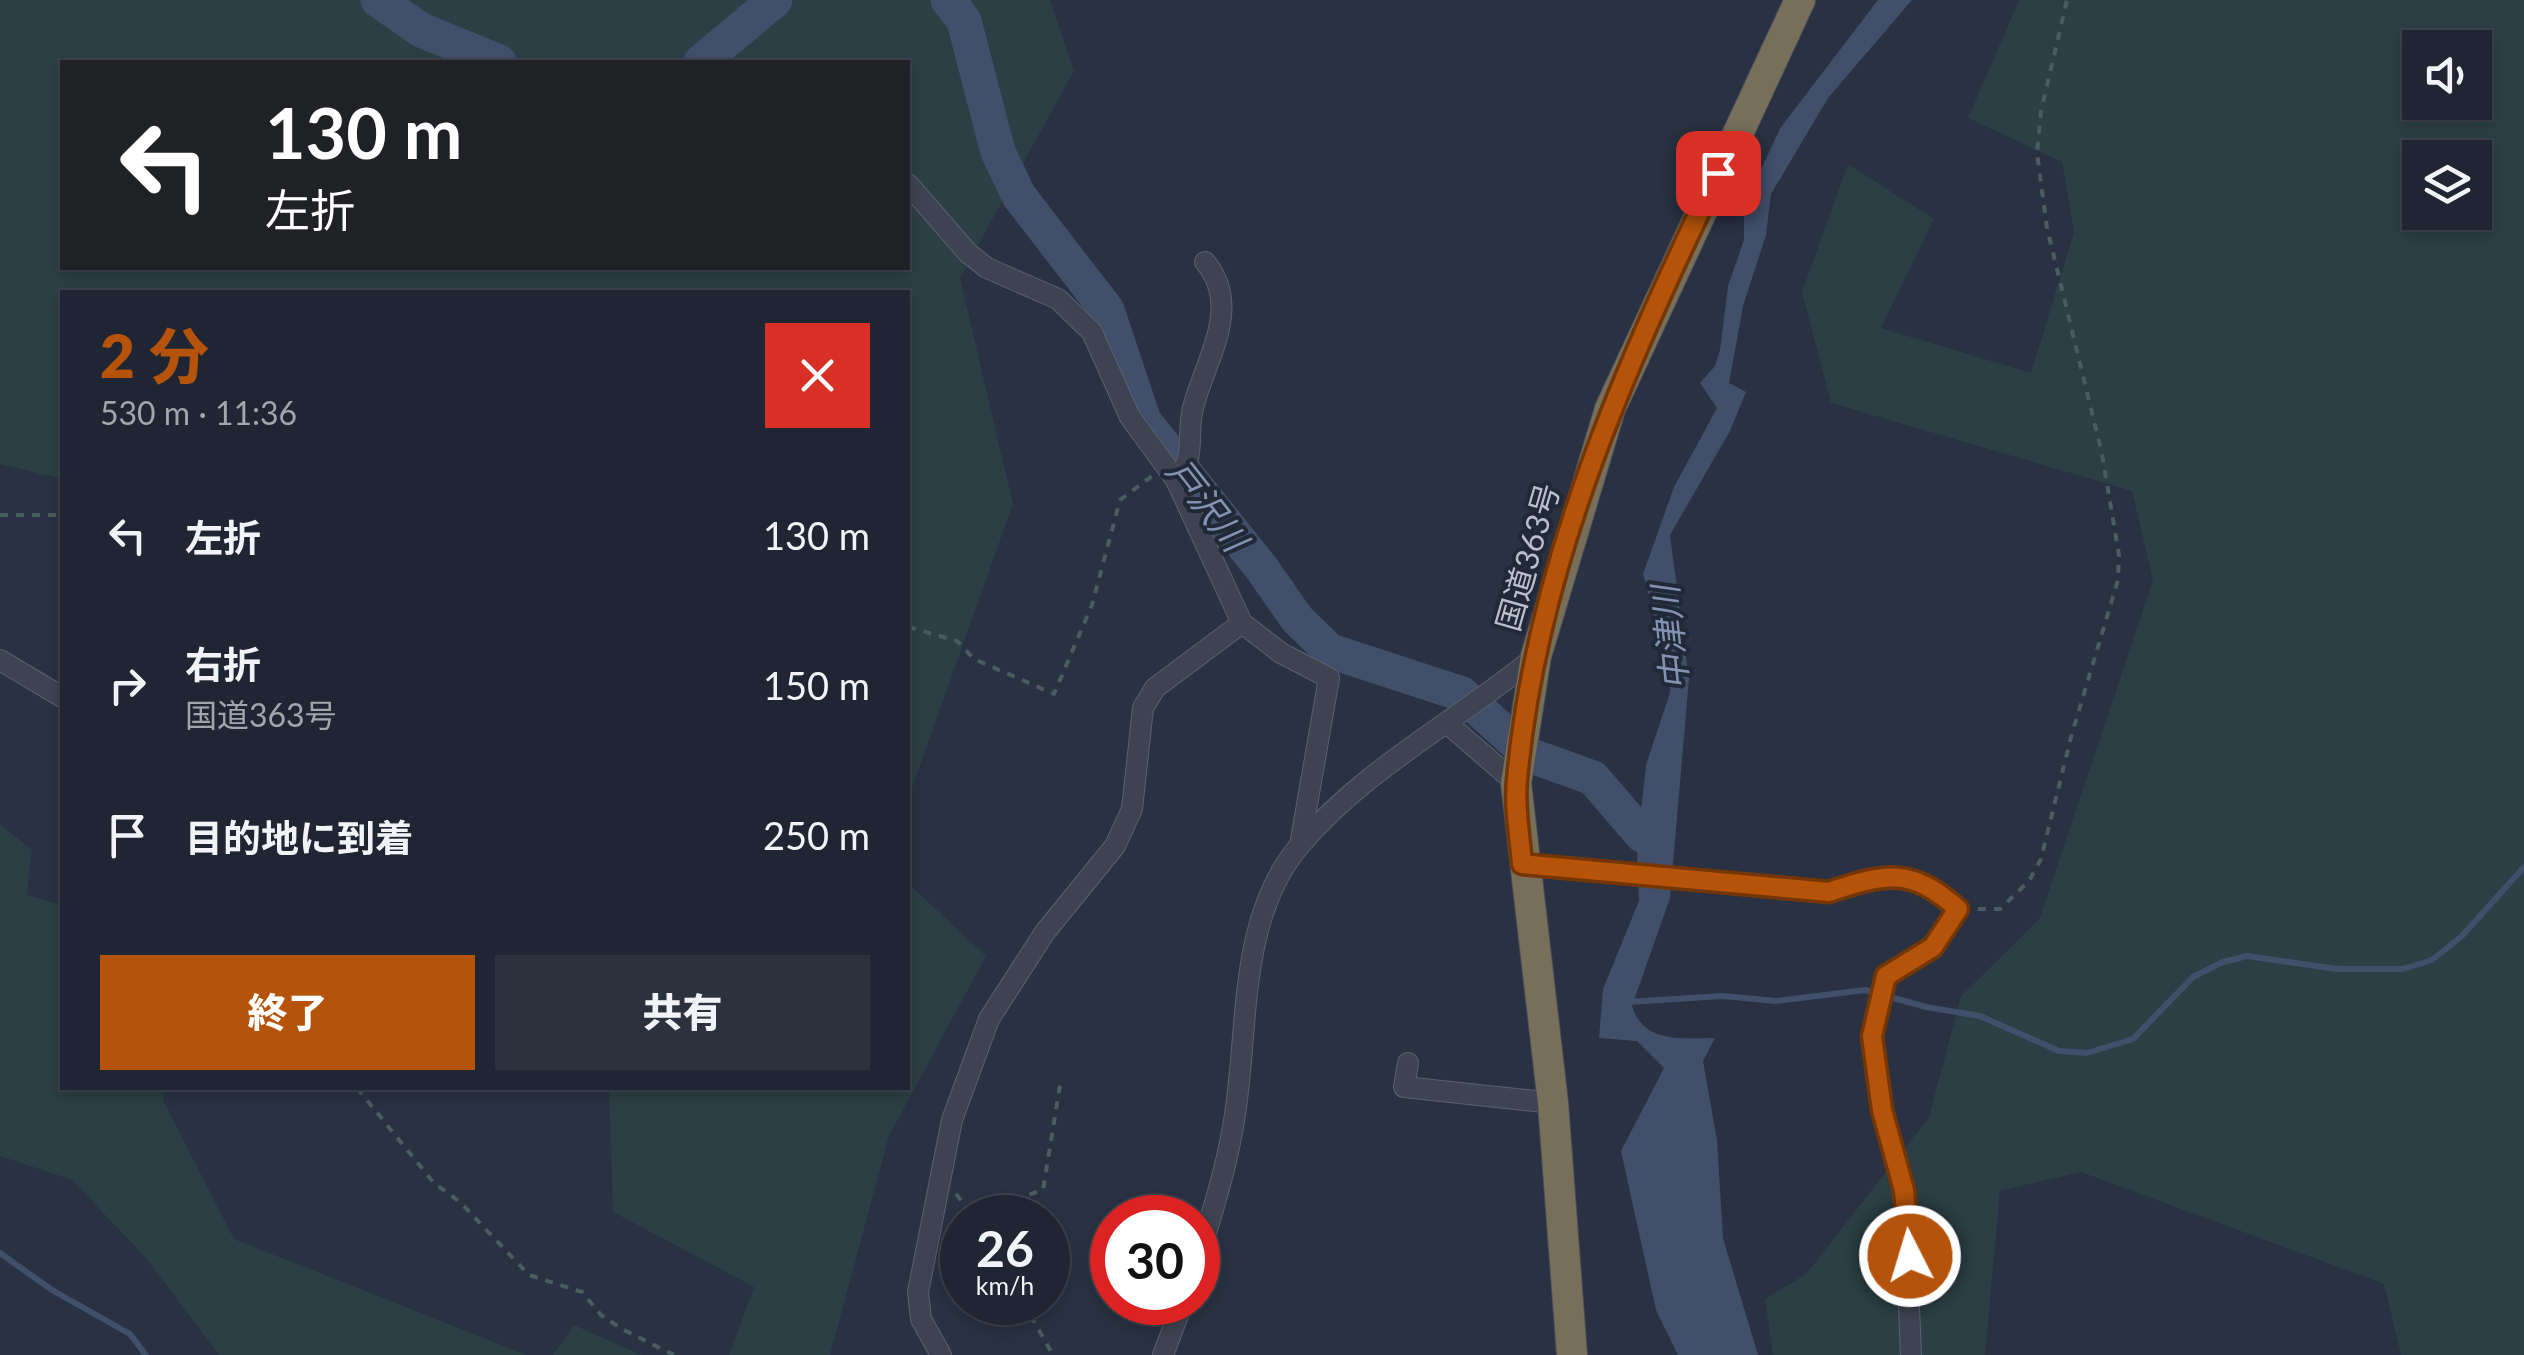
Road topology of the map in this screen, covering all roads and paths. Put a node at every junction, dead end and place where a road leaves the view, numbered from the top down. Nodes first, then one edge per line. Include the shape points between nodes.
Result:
1 (1800, 0) edge
2 (2066, 0) edge
3 (910, 186) edge
4 (1205, 262) dead end
5 (1176, 480) junction
6 (0, 515) edge
7 (60, 516) edge
8 (1242, 623) junction
9 (910, 628) edge
10 (1536, 656) junction
11 (0, 660) edge
12 (60, 696) edge
13 (1448, 724) junction
14 (1516, 783) junction
15 (1300, 846) junction
16 (1534, 863) junction
17 (1958, 909) junction
18 (1408, 1063) dead end
19 (1061, 1078) dead end
20 (358, 1090) edge
21 (1553, 1103) junction
22 (1029, 1195) edge
23 (1215, 1195) edge
24 (1036, 1325) edge
25 (1174, 1325) edge
26 (674, 1355) edge
27 (940, 1355) edge
28 (1053, 1355) edge
29 (1163, 1355) edge
30 (1572, 1355) edge
31 (1912, 1355) edge

1 - 10 highway, 国道363号 via 1610,409
2 - 17 path via 2038,153 2046,228 2102,454 2118,580 2042,859 2000,909
3 - 5 street via 968,253 1076,314 1104,354 1130,417
4 - 5 street via 1222,293 1220,326 1192,411 1189,466
5 - 8 street
5 - 9 path via 1146,477 1120,500 1092,605 1054,694 974,659 958,641
6 - 7 path
8 - 15 street via 1328,678
8 - 27 street via 1155,688 1144,708 1132,809 1115,846 1022,965 970,1065 952,1120 918,1292 921,1319
10 - 13 street
10 - 14 highway, 国道363号
11 - 12 street
13 - 14 street
13 - 15 street via 1370,776
14 - 16 highway, 国道363号
15 - 23 street via 1258,922 1235,1115
16 - 17 street via 1829,892 1874,877 1910,878 1930,884
16 - 21 highway, 国道363号
17 - 31 street via 1933,947 1886,976 1872,1036 1882,1110 1904,1190
18 - 21 street via 1404,1087
19 - 22 path via 1043,1190
20 - 26 path via 434,1182 529,1275 582,1292 622,1330
21 - 30 highway, 国道363号
24 - 28 path
25 - 29 street

